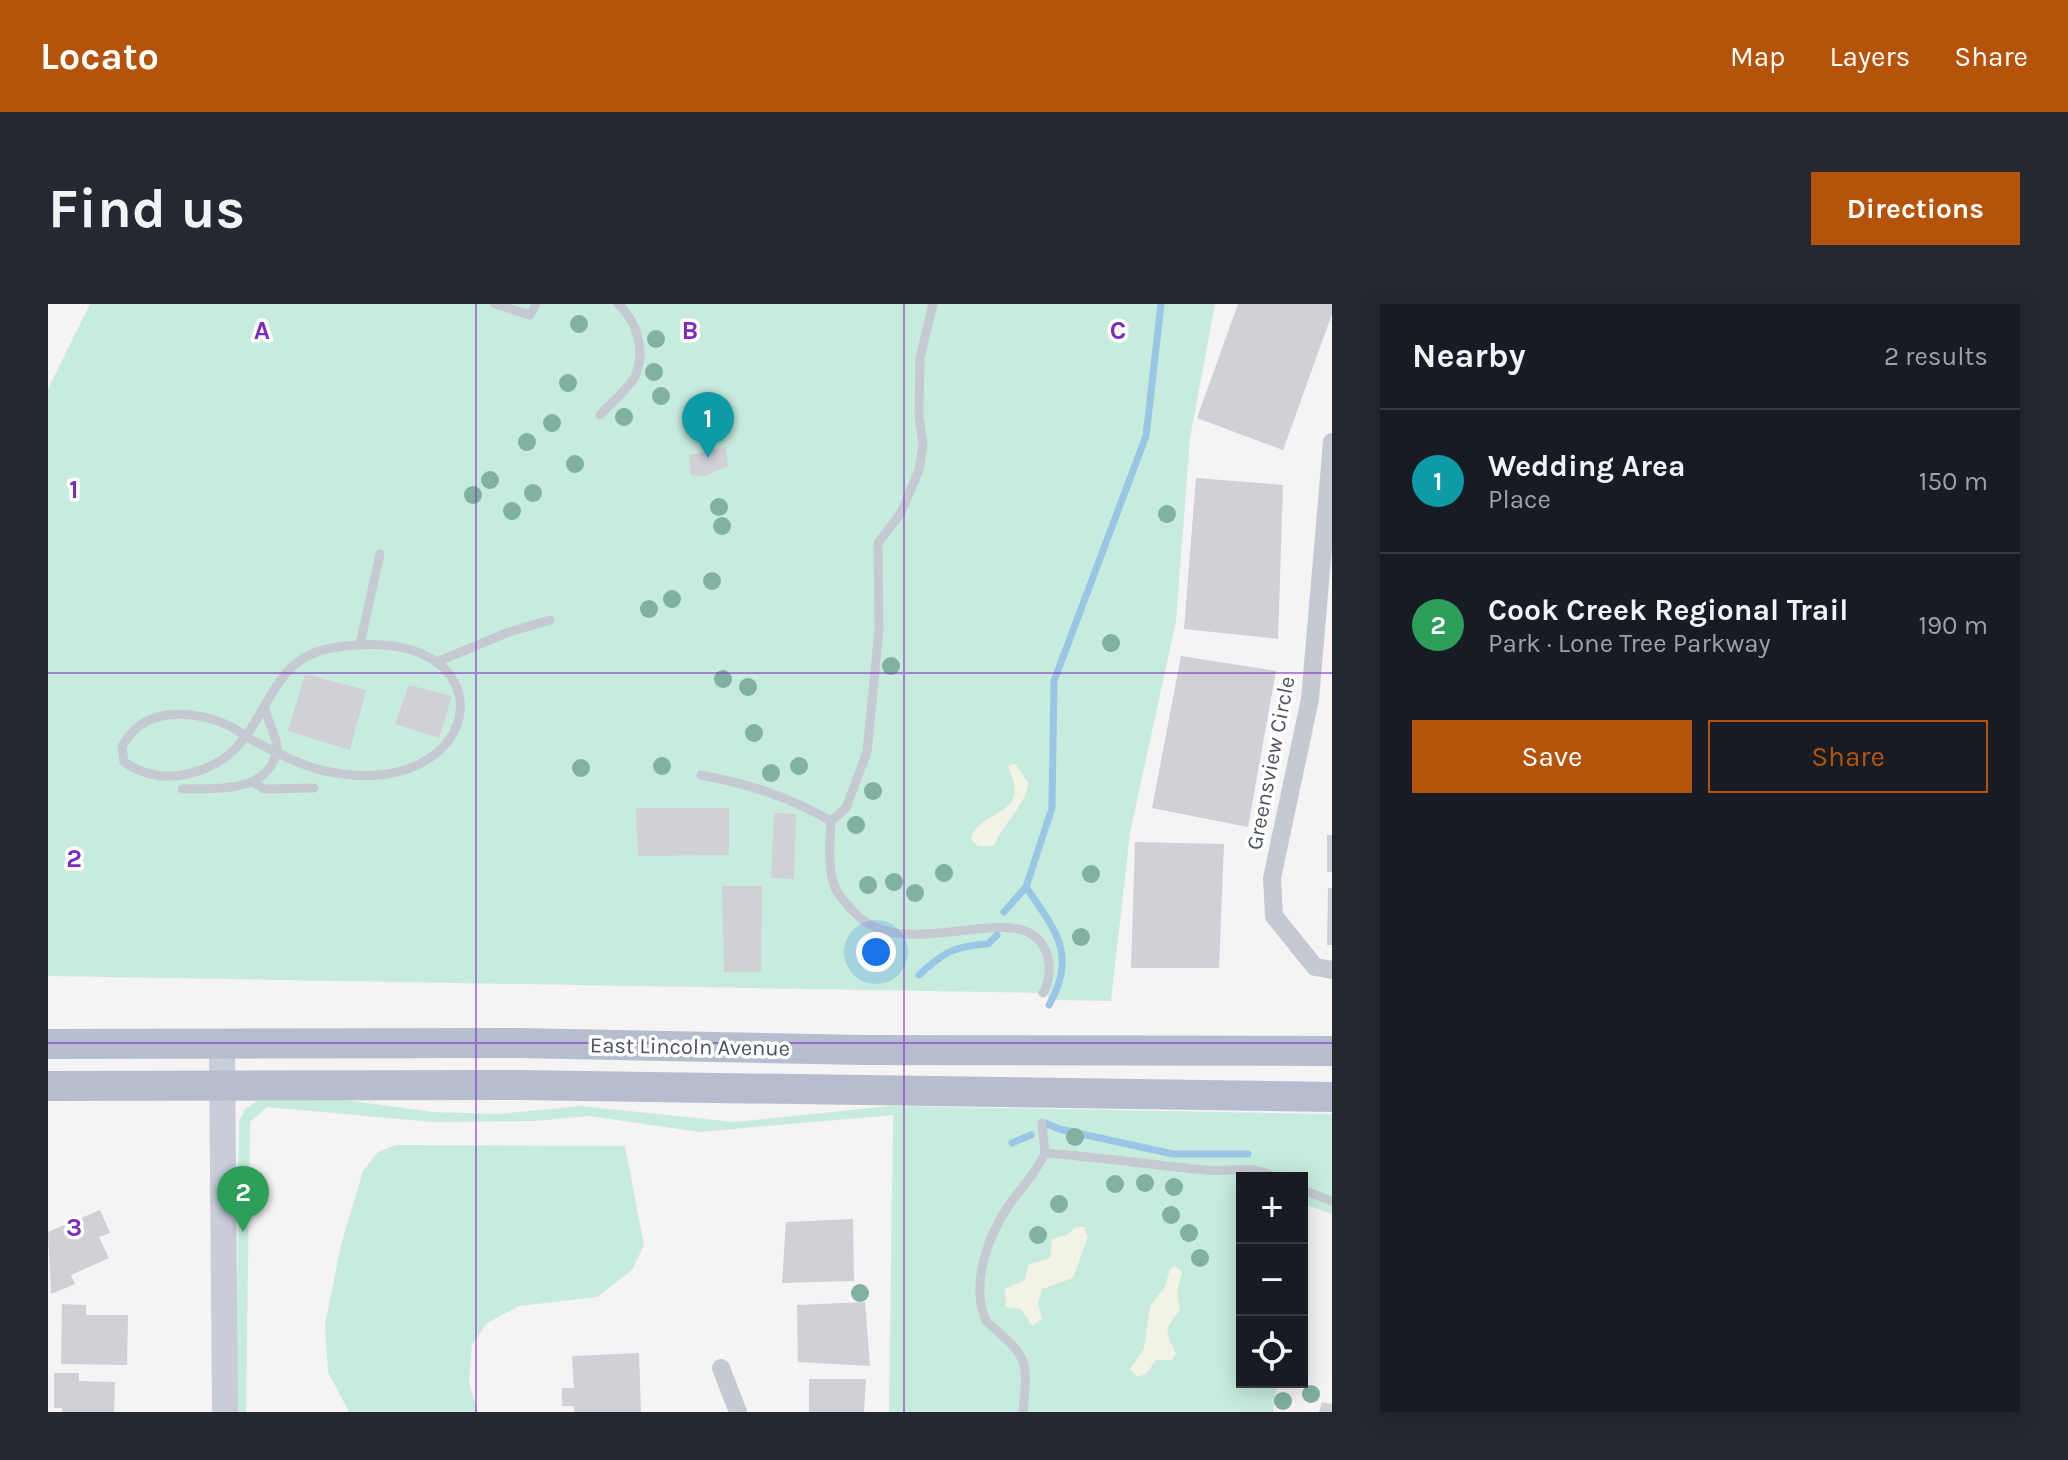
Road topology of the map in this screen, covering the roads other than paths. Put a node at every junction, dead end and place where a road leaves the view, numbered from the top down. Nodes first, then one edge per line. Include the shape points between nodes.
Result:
1 (495, 304) edge
2 (536, 304) edge
3 (618, 304) edge
4 (933, 304) edge
5 (600, 415) dead end
6 (1332, 442) edge
7 (380, 554) dead end
8 (550, 620) dead end
9 (360, 644) junction
10 (437, 662) junction
11 (265, 708) junction
12 (246, 737) junction
13 (276, 751) junction
14 (701, 775) dead end
15 (253, 782) junction
16 (314, 788) dead end
17 (182, 789) dead end
18 (831, 821) junction
19 (1332, 970) edge
20 (1043, 993) dead end
21 (48, 1044) edge
22 (222, 1046) junction
23 (1332, 1051) edge
24 (48, 1086) edge
25 (222, 1089) junction
26 (1332, 1097) edge
27 (1042, 1123) dead end
28 (1045, 1153) junction
29 (1267, 1172) edge
30 (1308, 1192) edge
31 (1332, 1201) edge
32 (721, 1368) dead end
33 (225, 1412) edge
34 (738, 1412) edge
35 (1023, 1412) edge

1 - 2 lane via 530,315
3 - 5 lane via 631,316 640,348 634,377
4 - 18 lane via 920,358 919,470 901,513 878,543 879,630 867,752 846,808
6 - 19 street, Greensview Circle via 1310,699 1272,878 1274,916 1315,967
7 - 9 lane
8 - 10 lane
9 - 10 lane via 409,650
9 - 11 lane via 319,650 290,668 273,687
10 - 13 lane via 455,679 461,725 421,763 399,772 329,772
11 - 12 lane
11 - 13 lane
12 - 12 lane via 211,769 158,776 124,762 122,746 137,727 153,718 212,718 230,723
12 - 13 lane
13 - 15 lane via 270,766
14 - 18 lane via 795,800
15 - 16 lane via 264,789
15 - 17 lane
18 - 20 lane via 833,883 862,921 913,937 983,926 1013,927 1035,935 1045,946 1050,966
21 - 22 main road, East Lincoln Avenue
22 - 23 main road, East Lincoln Avenue via 518,1043
22 - 25 street
24 - 25 main road, East Lincoln Avenue
25 - 26 main road, East Lincoln Avenue via 518,1085
25 - 33 street
27 - 28 lane
28 - 29 lane
28 - 35 lane via 1037,1173 997,1224 979,1294 986,1321 1021,1354
30 - 31 lane
32 - 34 street

